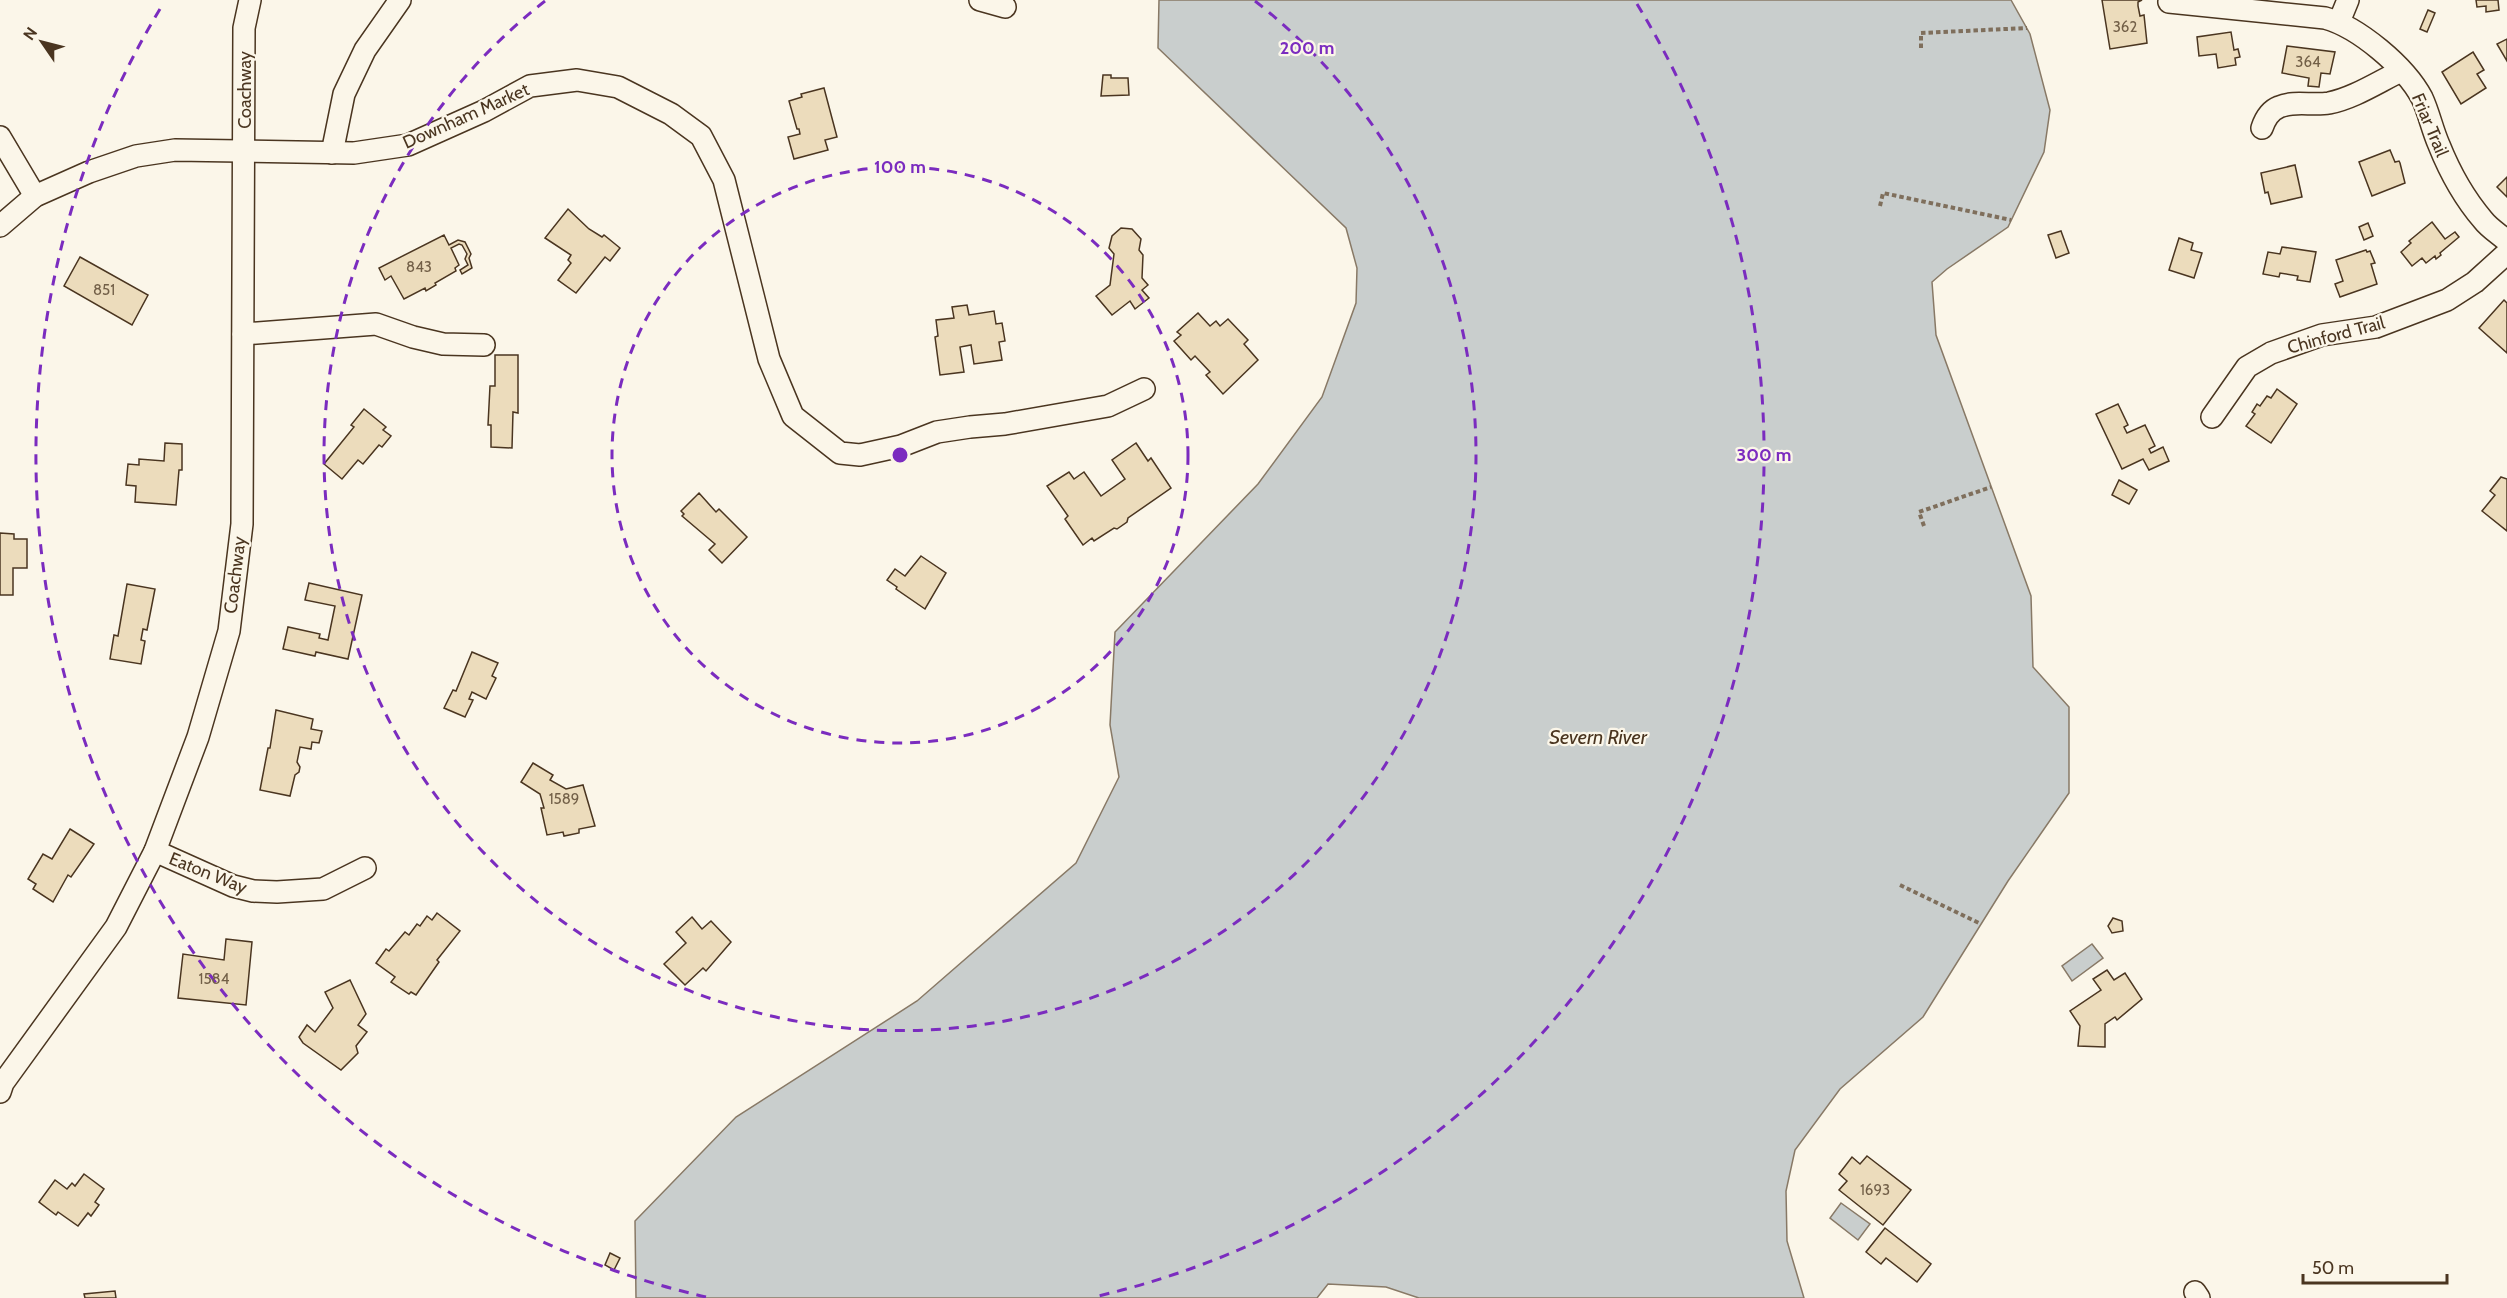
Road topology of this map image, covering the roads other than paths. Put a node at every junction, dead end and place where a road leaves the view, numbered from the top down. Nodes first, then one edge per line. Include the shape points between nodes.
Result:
1 (250, 0) edge
2 (399, 0) edge
3 (980, 0) edge
4 (2348, 0) edge
5 (2169, 1) edge
6 (1005, 7) dead end
7 (2339, 22) junction
8 (2401, 71) junction
9 (2262, 128) dead end
10 (0, 137) edge
11 (245, 151) junction
12 (332, 153) junction
13 (35, 196) junction
14 (0, 226) edge
15 (2507, 241) edge
16 (2507, 253) edge
17 (243, 334) junction
18 (484, 345) dead end
19 (1144, 389) dead end
20 (2212, 417) dead end
21 (155, 851) junction
22 (365, 868) dead end
23 (7, 1064) edge
24 (0, 1092) edge

1 - 11 street, Coachway via 244,28
2 - 12 street via 365,50 344,94
3 - 6 street
4 - 7 street
5 - 7 street, Friar Trail
7 - 8 street, Friar Trail via 2360,34
8 - 9 street via 2341,100 2277,108
8 - 15 street, Friar Trail via 2421,97 2442,154 2463,190 2483,221
10 - 13 street
11 - 12 street, Downham Market
11 - 13 street, Downham Market via 175,150 136,156
11 - 17 street, Coachway
12 - 19 street, Downham Market via 408,145 530,86 577,80 618,87 671,114 701,136 724,180 769,359 793,416 840,453 860,455 901,446 937,432 1108,406
13 - 14 street, Downham Market
16 - 20 street, Chinford Trail via 2475,282 2447,300 2376,327 2322,335 2271,353 2247,367
17 - 18 street via 376,324 443,344
17 - 21 street, Coachway via 242,524 229,631 198,737
21 - 22 street, Eaton Way via 253,891 323,889
21 - 23 street, Coachway via 116,927
23 - 24 street, Coachway

